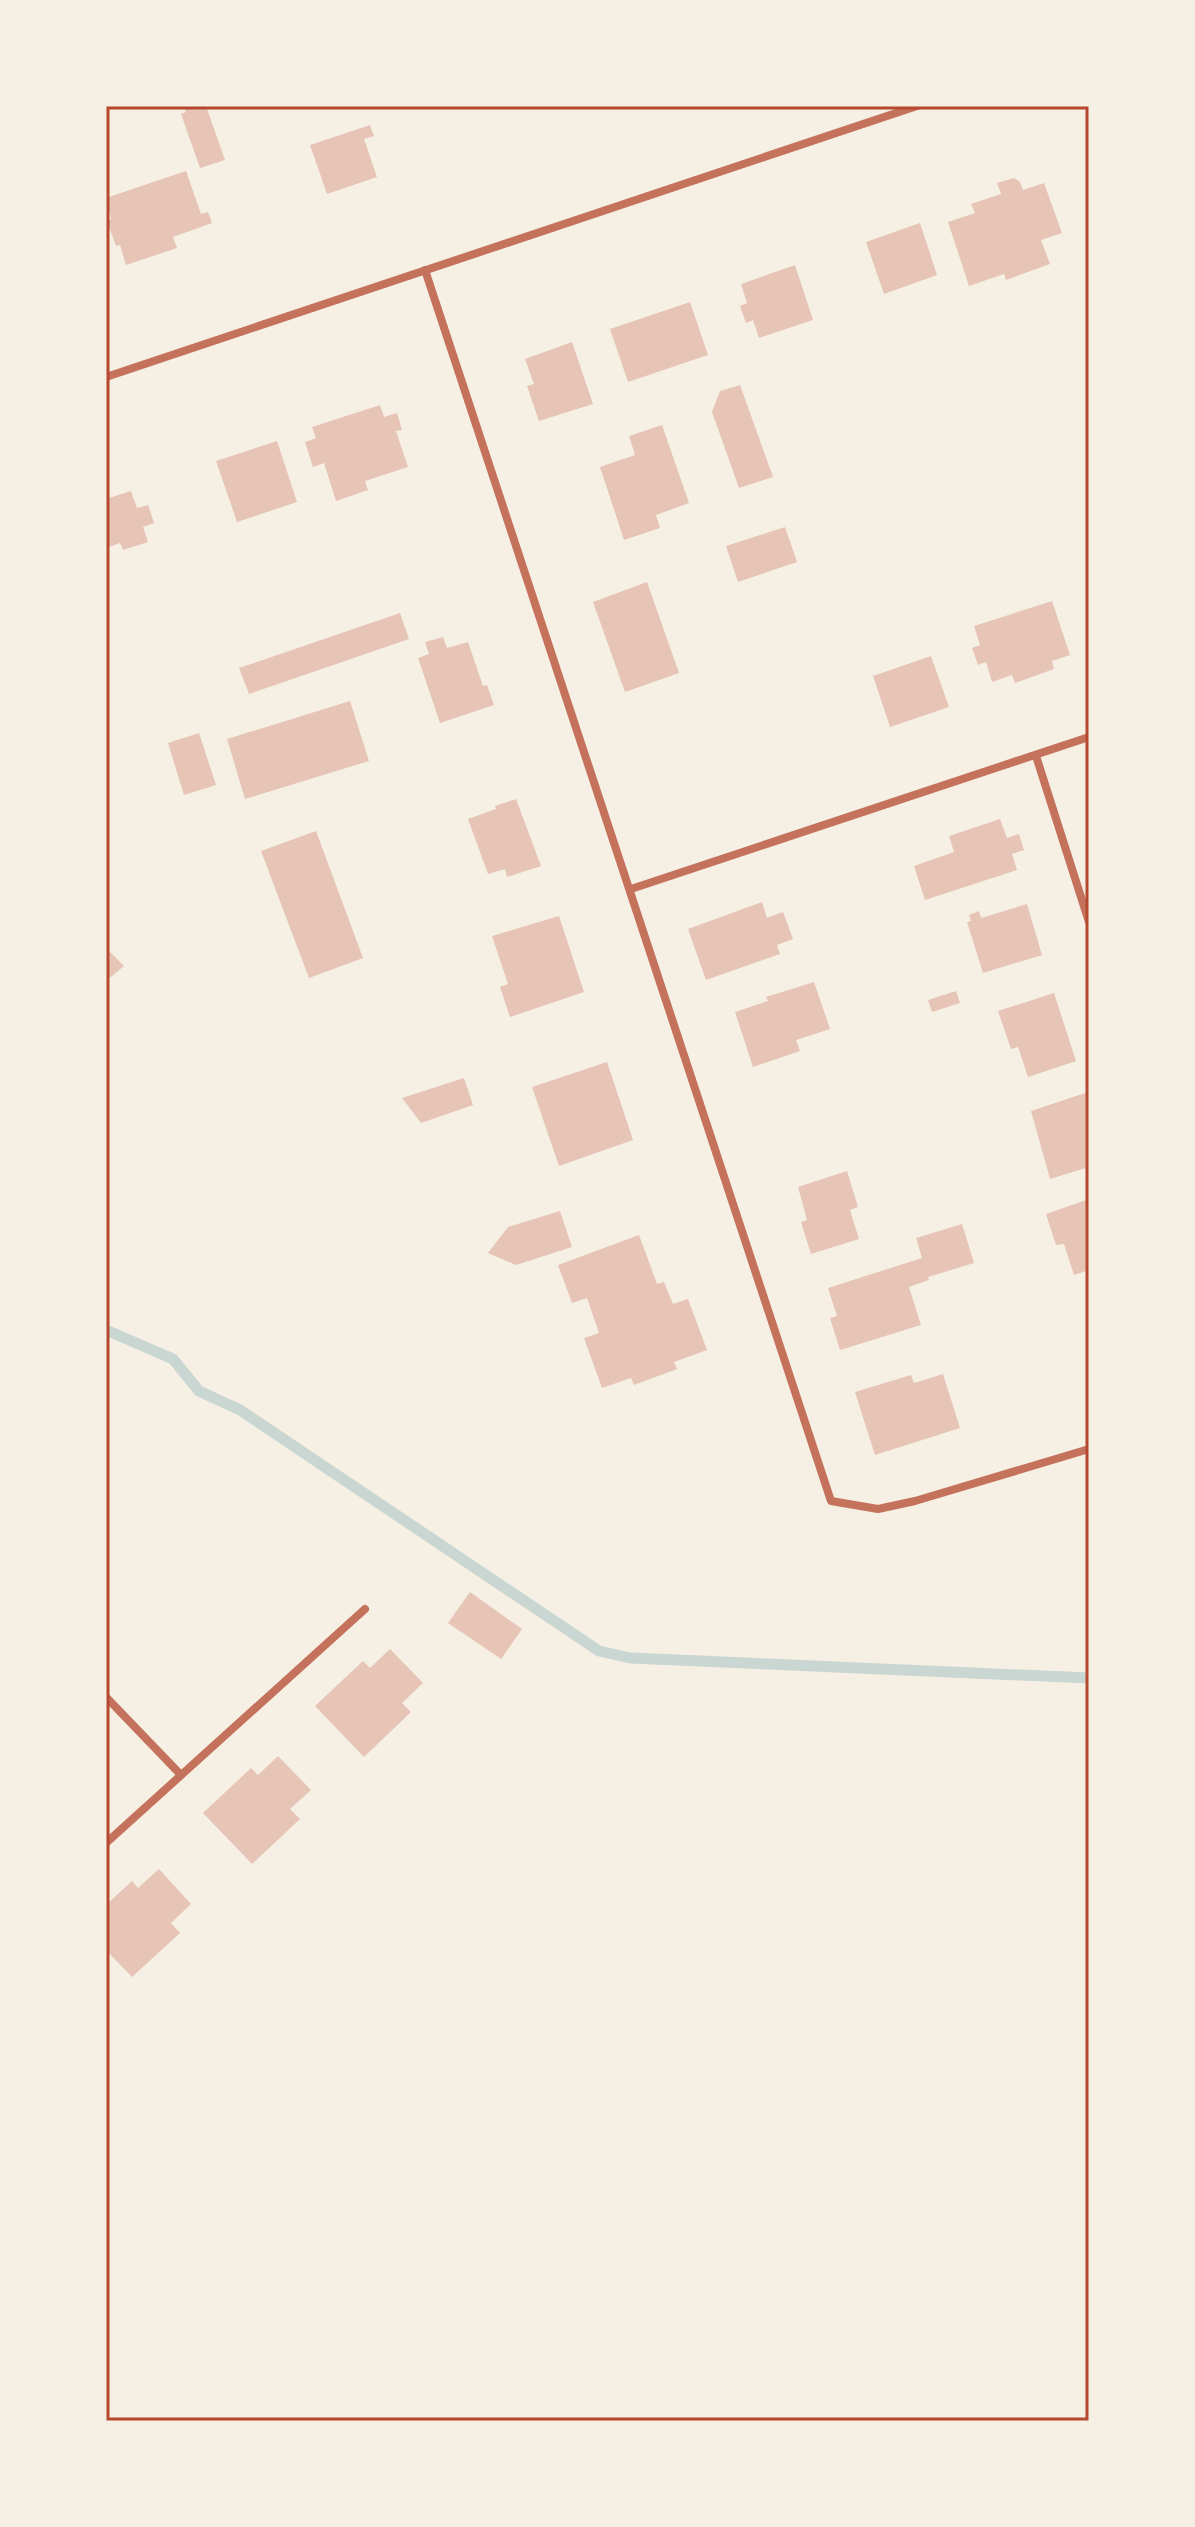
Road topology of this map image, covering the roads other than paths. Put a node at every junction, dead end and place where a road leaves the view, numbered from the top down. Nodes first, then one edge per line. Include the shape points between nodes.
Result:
1 (917, 106) edge
2 (425, 270) junction
3 (106, 377) edge
4 (1089, 737) edge
5 (1036, 756) junction
6 (631, 889) junction
7 (1089, 922) edge
8 (1089, 1449) edge
9 (365, 1609) dead end
10 (106, 1697) edge
11 (181, 1775) junction
12 (106, 1843) edge

1 - 2 street
2 - 3 street
2 - 6 street
4 - 5 street
5 - 6 street
5 - 7 street
6 - 8 street via 831,1501 878,1509
9 - 11 street
10 - 11 street
11 - 12 street

